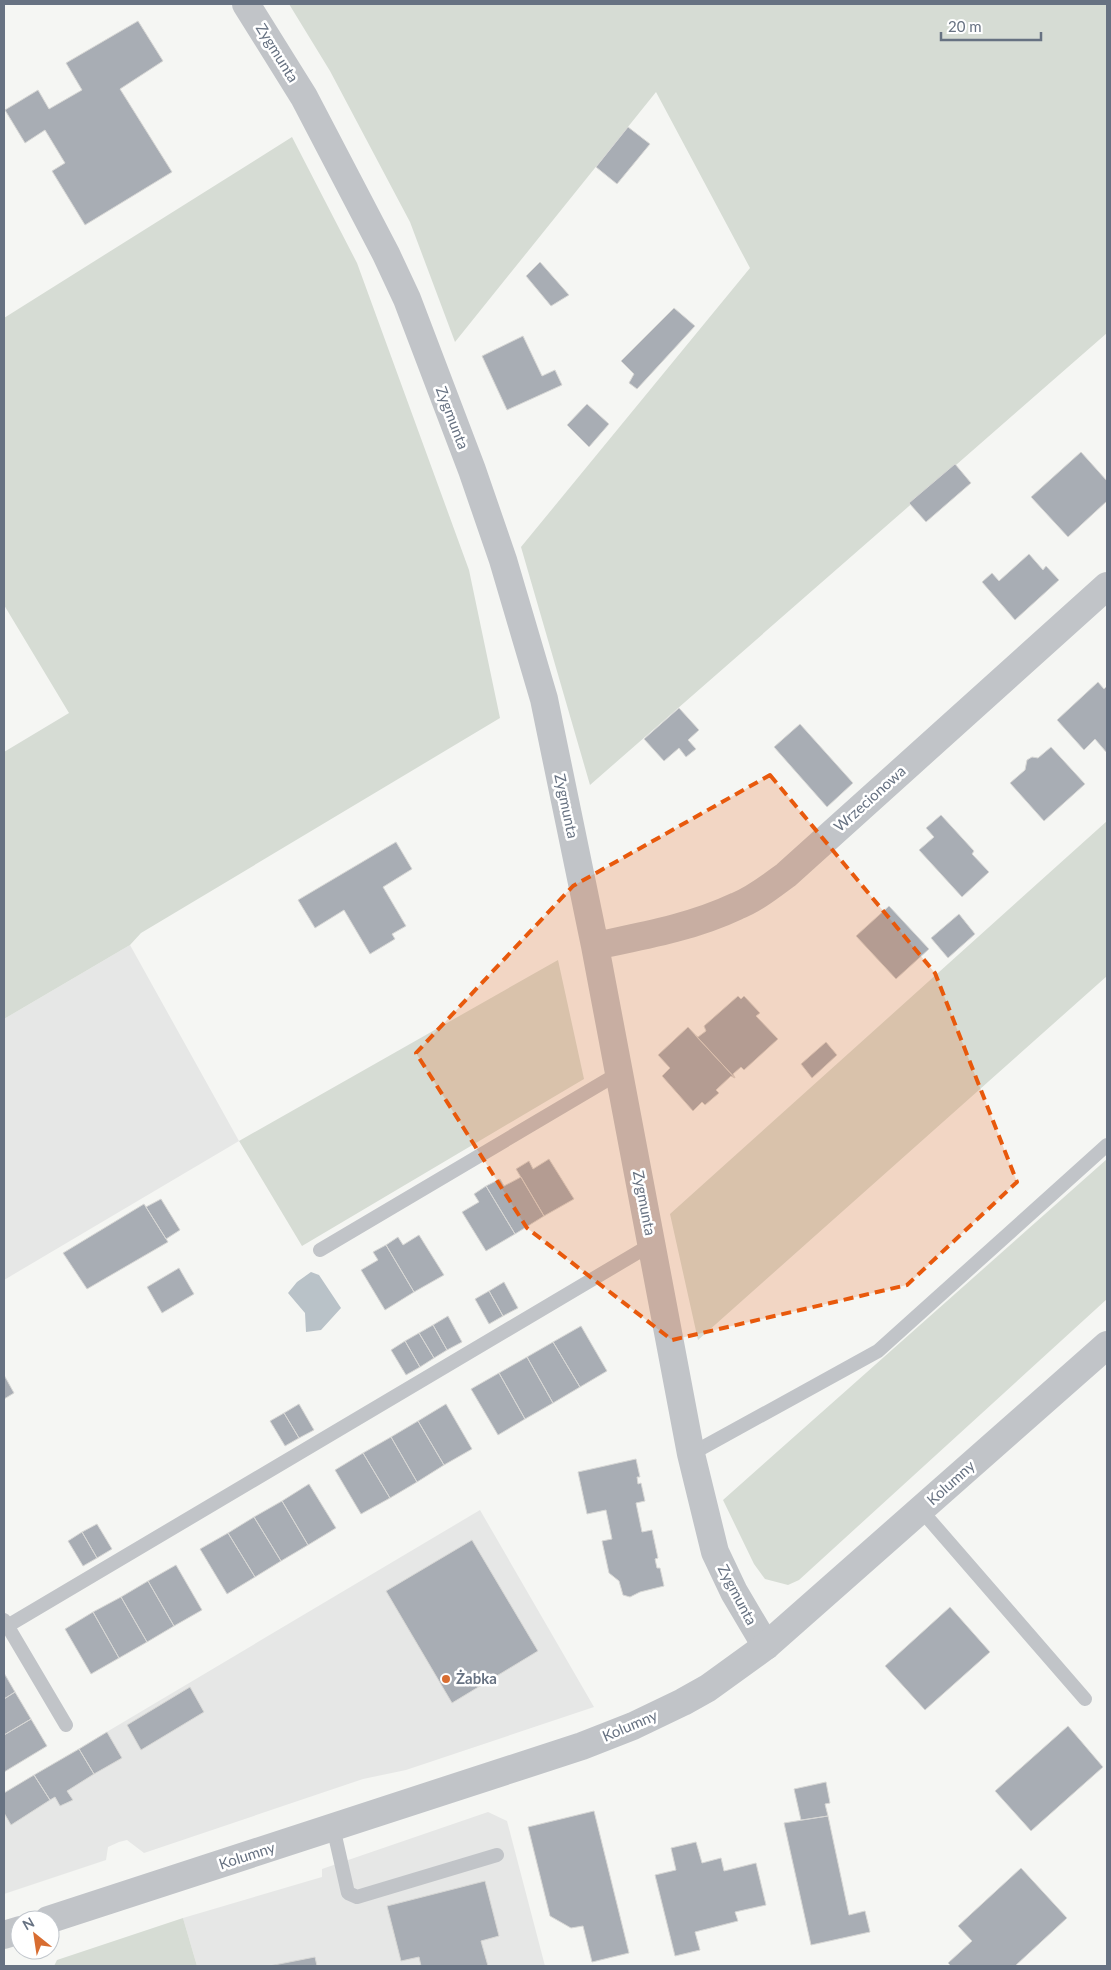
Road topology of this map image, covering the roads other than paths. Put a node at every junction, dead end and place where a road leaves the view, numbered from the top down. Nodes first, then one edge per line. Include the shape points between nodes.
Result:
1 (246, 4) edge
2 (1107, 586) edge
3 (595, 946) junction
4 (619, 1073) junction
5 (1107, 1145) edge
6 (652, 1244) junction
7 (320, 1250) dead end
8 (1107, 1345) edge
9 (691, 1454) junction
10 (921, 1510) junction
11 (6, 1622) edge
12 (766, 1646) junction
13 (1085, 1699) dead end
14 (66, 1725) dead end
15 (334, 1827) junction
16 (497, 1855) dead end
17 (60, 1916) edge

1 - 3 street, Zygmunta via 304,97 382,247 406,299 472,470 503,560 544,699
2 - 3 street, Wrzecionowa via 763,892 737,906 659,933
3 - 4 street, Zygmunta
4 - 6 street, Zygmunta
4 - 7 lane
5 - 9 lane via 878,1351
6 - 9 street, Zygmunta
6 - 11 lane
8 - 10 street, Kolumny
9 - 12 street, Zygmunta via 715,1552 738,1600
10 - 12 street, Kolumny
10 - 13 lane
11 - 14 lane
12 - 15 street, Kolumny via 708,1688 633,1726 582,1746
15 - 16 lane via 348,1893 357,1897
15 - 17 street, Kolumny

